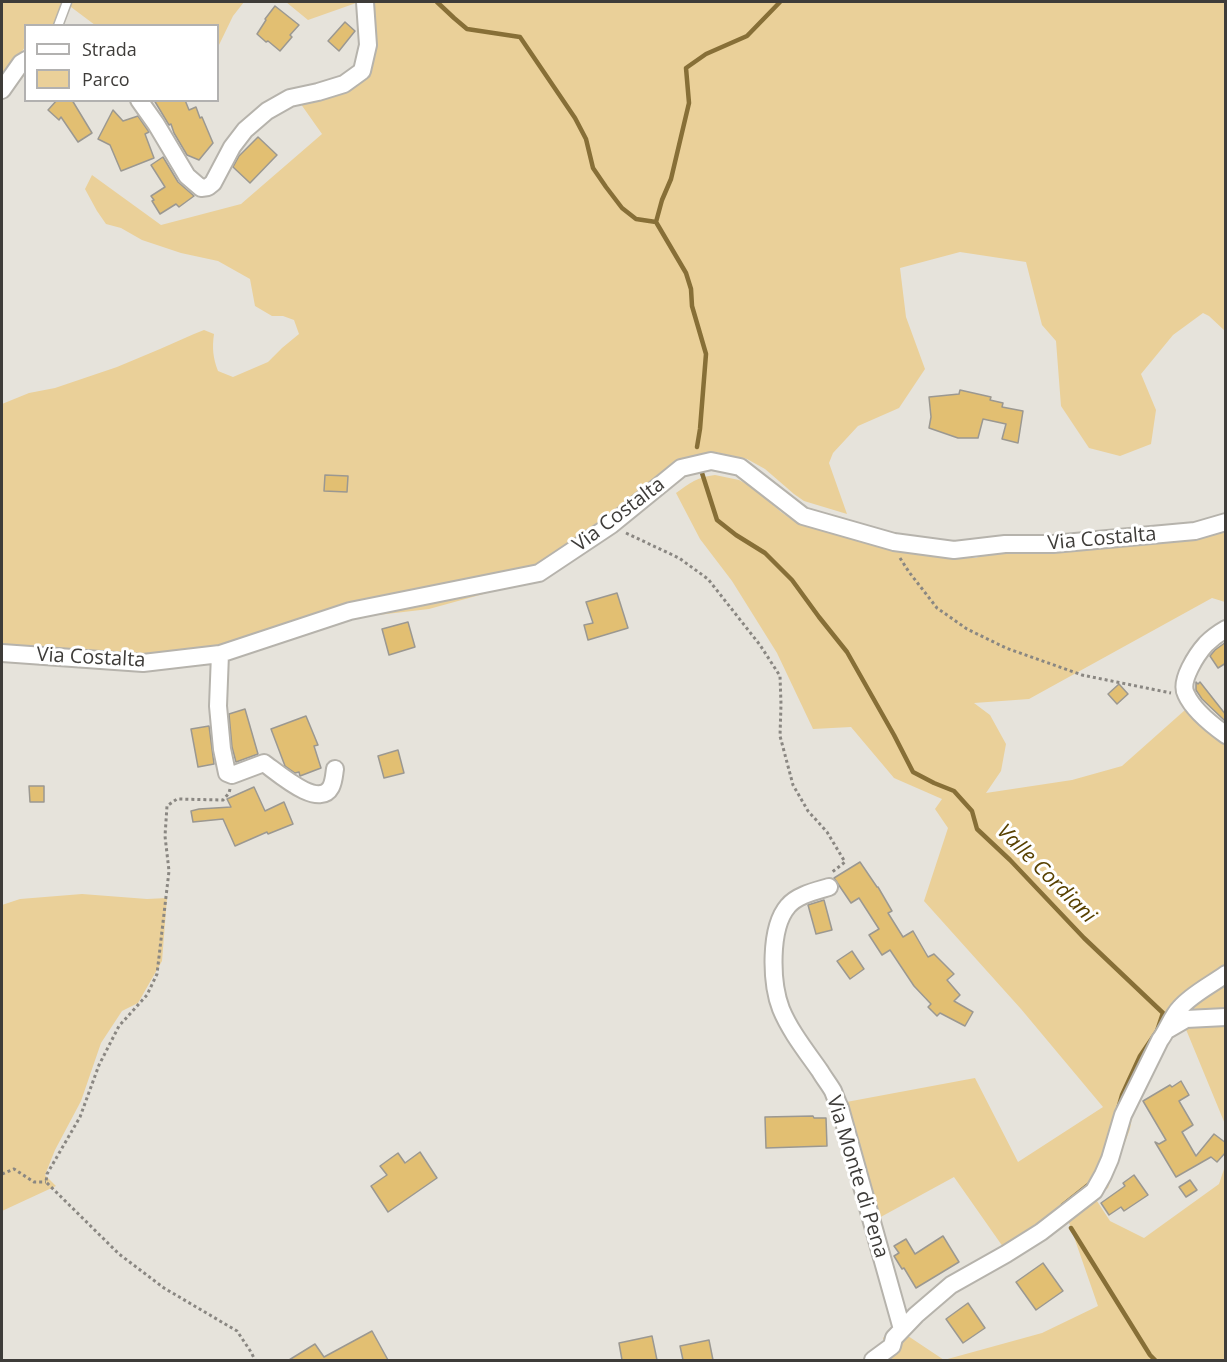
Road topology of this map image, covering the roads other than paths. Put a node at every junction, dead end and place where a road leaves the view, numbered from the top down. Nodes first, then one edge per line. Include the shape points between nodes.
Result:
1 (67, 2) edge
2 (365, 2) edge
3 (59, 24) edge
4 (24, 61) edge
5 (2, 90) edge
6 (140, 102) edge
7 (1226, 522) edge
8 (1226, 629) edge
9 (2, 653) edge
10 (220, 654) junction
11 (1226, 735) edge
12 (335, 769) dead end
13 (829, 887) road end
14 (1226, 974) edge
15 (1226, 1017) edge
16 (1167, 1030) junction
17 (902, 1329) junction
18 (893, 1353) edge
19 (873, 1360) edge

1 - 3 lane
2 - 6 street via 368,45 362,71 344,84 291,98 267,111 232,147 208,187 201,188 187,176
4 - 5 street
7 - 10 street, Via Costalta via 1195,531 954,550 894,542 803,516 740,467 711,461 681,468 611,525 539,573 350,611
8 - 11 street via 1207,643 1183,686 1209,723
9 - 10 street, Via Costalta via 143,663
10 - 12 street via 218,706 227,773 232,775 264,763 309,793 322,795 330,789
13 - 17 street, Via Monte di Pena via 800,897 782,916 774,945 776,988 794,1034 832,1089 840,1108
14 - 16 street via 1179,1009
15 - 16 street via 1186,1019
16 - 17 street via 1123,1115 1110,1159 1094,1191 1041,1232 951,1285
17 - 18 street via 894,1338
18 - 19 street

